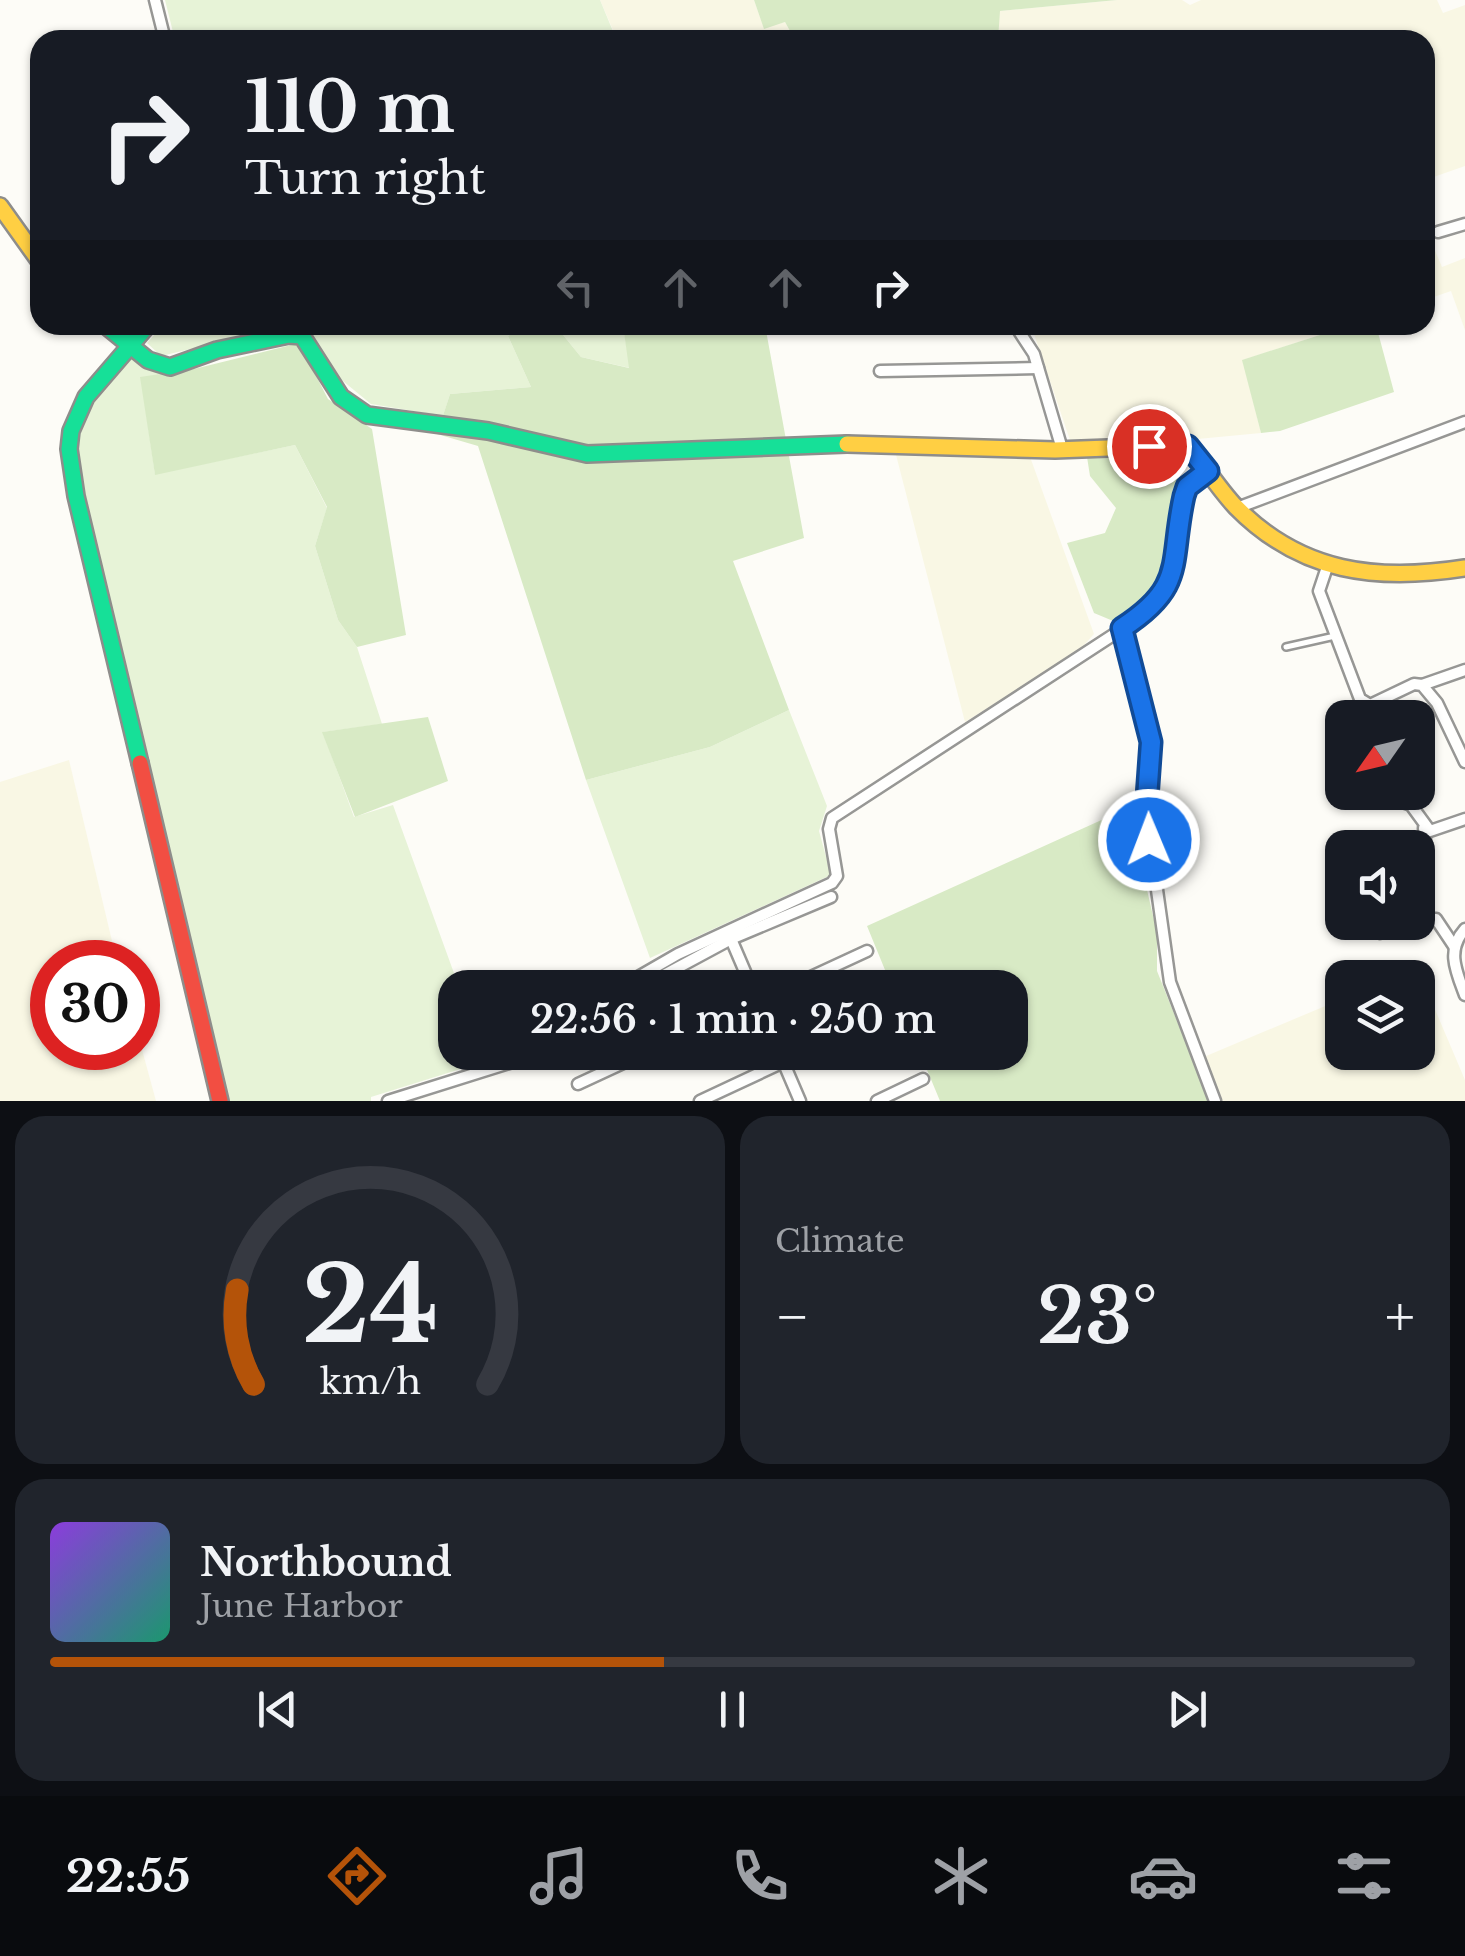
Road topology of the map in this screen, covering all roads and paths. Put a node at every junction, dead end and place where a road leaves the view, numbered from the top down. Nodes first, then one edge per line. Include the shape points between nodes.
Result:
1 (155, 0) edge
2 (162, 30) edge
3 (0, 206) edge
4 (1465, 224) edge
5 (1438, 232) dead end
6 (30, 248) edge
7 (117, 335) edge
8 (139, 335) edge
9 (1020, 335) edge
10 (130, 345) junction
11 (1038, 368) junction
12 (880, 371) dead end
13 (1465, 422) edge
14 (1062, 450) junction
15 (1208, 471) junction
16 (1237, 508) junction
17 (1327, 567) junction
18 (1465, 568) edge
19 (1122, 628) junction
20 (1335, 636) junction
21 (1286, 646) dead end
22 (1465, 670) edge
23 (1422, 685) junction
24 (1465, 762) edge
25 (1414, 810) edge
26 (1465, 818) edge
27 (1424, 826) junction
28 (1424, 830) edge
29 (830, 897) dead end
30 (1435, 920) edge
31 (1465, 929) edge
32 (731, 939) junction
33 (1454, 946) junction
34 (867, 951) dead end
35 (650, 970) edge
36 (673, 970) edge
37 (744, 970) edge
38 (826, 970) edge
39 (1465, 995) edge
40 (487, 1070) edge
41 (608, 1070) edge
42 (758, 1070) edge
43 (787, 1070) edge
44 (923, 1080) dead end
45 (578, 1084) dead end
46 (220, 1101) edge
47 (388, 1101) edge
48 (700, 1101) edge
49 (800, 1101) edge
50 (878, 1101) edge
51 (1215, 1101) edge

1 - 2 street
3 - 6 street
4 - 5 street
7 - 10 street
8 - 10 street
9 - 11 street
10 - 14 street via 170,367 216,350 302,336 331,388 366,414 488,431 586,454 875,443
10 - 46 street via 85,396 69,450
11 - 12 street
11 - 14 street
13 - 16 street
14 - 15 street via 1188,446
15 - 16 street
15 - 19 street via 1187,487 1164,595
16 - 17 street via 1284,546
17 - 18 street via 1343,575 1382,576
17 - 20 street via 1319,591
19 - 35 street via 832,818 832,883
19 - 51 street via 1151,742 1146,812 1170,982
20 - 21 lane
20 - 23 street via 1364,705
22 - 23 street
23 - 24 street
25 - 27 street
26 - 27 street via 1437,830
27 - 28 street
29 - 32 street
30 - 33 street
31 - 33 street
32 - 36 street
32 - 37 street
33 - 39 street
34 - 38 street
40 - 47 street
41 - 45 street
42 - 48 street
43 - 49 street
44 - 50 street

